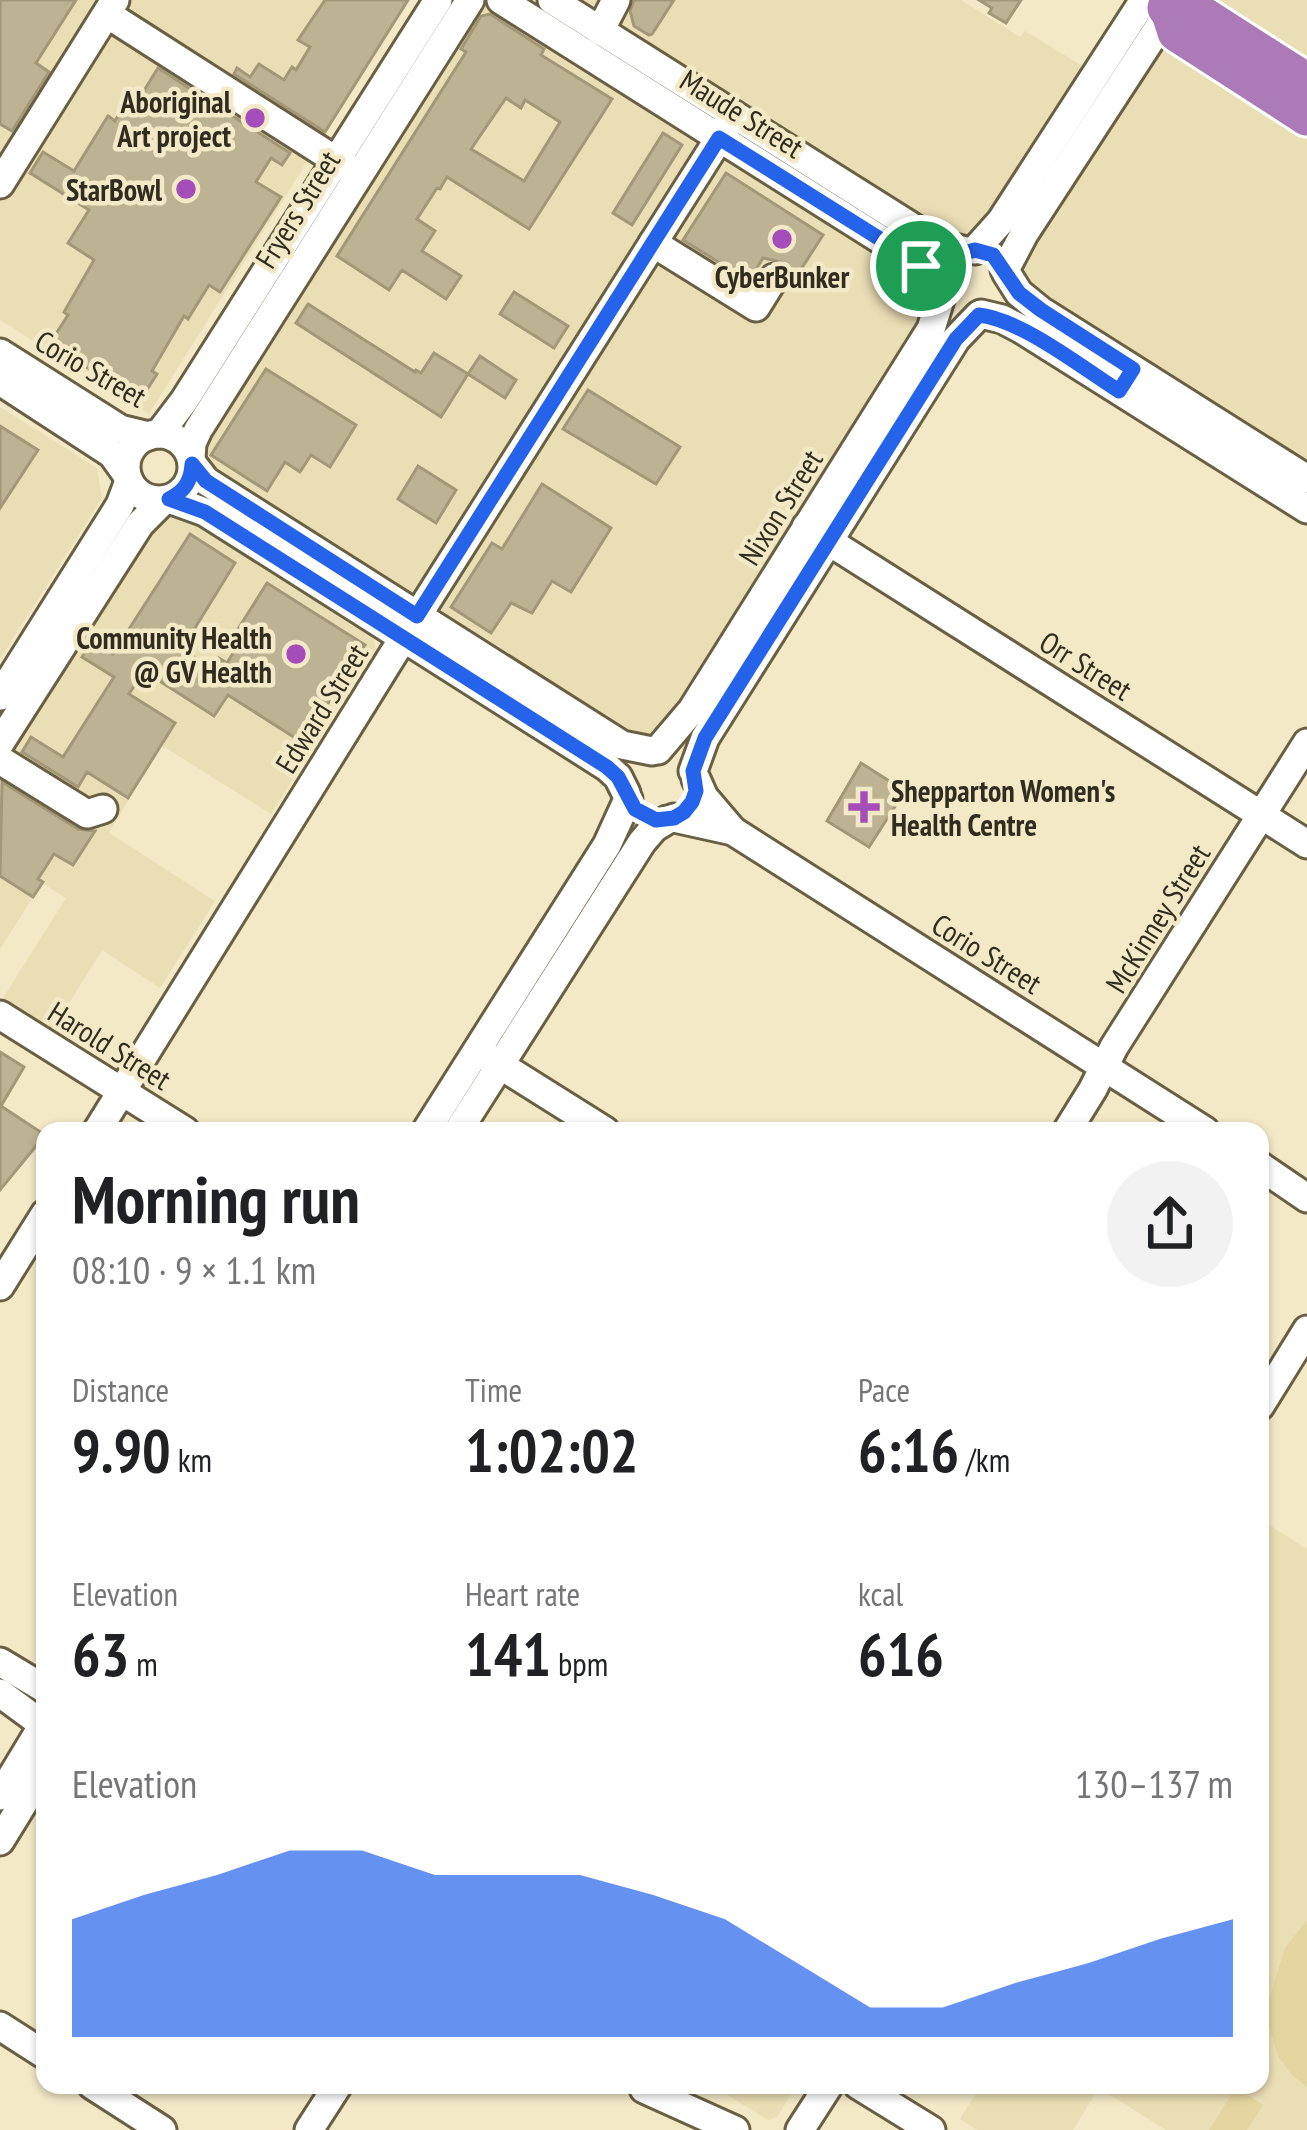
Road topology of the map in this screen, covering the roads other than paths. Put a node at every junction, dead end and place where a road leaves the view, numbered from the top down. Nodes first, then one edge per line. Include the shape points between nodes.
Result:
1 (438, 0) edge
2 (470, 0) edge
3 (501, 0) edge
4 (552, 0) edge
5 (616, 0) edge
6 (1161, 2) edge
7 (111, 7) edge
8 (600, 31) junction
9 (1307, 83) edge
10 (1307, 116) edge
11 (727, 127) junction
12 (347, 167) junction
13 (0, 184) edge
14 (653, 243) junction
15 (970, 250) junction
16 (1006, 272) junction
17 (774, 278) dead end
18 (943, 289) junction
19 (980, 314) junction
20 (0, 353) edge
21 (1126, 380) junction
22 (0, 381) edge
23 (154, 435) junction
24 (191, 461) junction
25 (1262, 465) junction
26 (128, 478) junction
27 (1307, 479) edge
28 (167, 500) junction
29 (1307, 509) edge
30 (818, 534) junction
31 (410, 627) junction
32 (7, 700) edge
33 (0, 743) edge
34 (1307, 743) edge
35 (655, 751) junction
36 (0, 760) edge
37 (694, 775) junction
38 (627, 796) junction
39 (103, 809) dead end
40 (1261, 815) junction
41 (671, 819) junction
42 (733, 831) junction
43 (1307, 844) edge
44 (0, 1015) edge
45 (476, 1049) junction
46 (501, 1065) junction
47 (1104, 1066) junction
48 (122, 1091) junction
49 (103, 1122) edge
50 (171, 1122) edge
51 (431, 1122) edge
52 (464, 1122) edge
53 (591, 1122) edge
54 (1072, 1122) edge
55 (1191, 1122) edge
56 (1269, 1170) edge
57 (1269, 1172) edge
58 (1307, 1185) edge
59 (1307, 1198) edge
60 (36, 1228) edge
61 (0, 1286) edge
62 (1306, 1335) edge
63 (1269, 1392) edge
64 (0, 1662) edge
65 (36, 1684) edge
66 (0, 1693) edge
67 (36, 1718) edge
68 (36, 1733) edge
69 (36, 1783) edge
70 (0, 1796) edge
71 (0, 1841) edge
72 (0, 2026) edge
73 (36, 2049) edge
74 (106, 2094) edge
75 (332, 2094) edge
76 (649, 2094) edge
77 (655, 2094) edge
78 (823, 2094) edge
79 (873, 2094) edge
80 (162, 2130) edge
81 (309, 2130) edge
82 (695, 2130) edge
83 (735, 2130) edge
84 (800, 2130) edge
85 (931, 2130) edge

1 - 12 street, Fryers Street
2 - 12 street, Fryers Street
3 - 11 street, Maude Street
4 - 8 street, Maude Street
5 - 8 street
6 - 9 highway via 1193,10
6 - 10 highway via 1177,32
6 - 15 street via 1001,221
6 - 16 street
7 - 12 street
7 - 13 street
8 - 11 street, Maude Street
11 - 14 street, Edward Street
11 - 15 street, Maude Street via 939,244
11 - 18 street, Maude Street
12 - 23 street, Fryers Street
12 - 24 street, Fryers Street via 198,430
14 - 17 street via 756,307
14 - 31 street, Edward Street
15 - 16 street via 993,255
15 - 18 street via 947,265
16 - 19 street via 1004,297
16 - 21 street via 1019,293
18 - 19 street via 953,306
18 - 30 street, Nixon Street via 931,329
19 - 21 street
19 - 30 street, Nixon Street
20 - 23 street, Corio Street via 120,429
21 - 25 street
22 - 26 street, Corio Street via 112,454
23 - 24 street via 179,441
23 - 26 street via 130,451
24 - 28 street via 189,481
24 - 31 street via 206,481
25 - 27 street
25 - 29 street
26 - 28 street via 143,496
26 - 32 street
28 - 31 street via 205,512
28 - 32 street via 140,524
30 - 35 street, Nixon Street
30 - 37 street, Nixon Street via 705,738
30 - 40 street, Orr Street
31 - 35 street via 622,746
31 - 38 street via 607,767
31 - 48 street, Edward Street
32 - 33 street
34 - 40 street, McKinney Street
35 - 37 street via 679,754
35 - 38 street via 631,767
36 - 39 street via 87,814
37 - 41 street via 692,802
37 - 42 street, Corio Street
38 - 41 street via 644,817
38 - 45 street via 607,845
40 - 43 street, Orr Street
40 - 47 street, McKinney Street
41 - 42 street, Corio Street
41 - 46 street via 642,842
42 - 47 street, Corio Street
44 - 48 street, Harold Street
45 - 46 street
45 - 51 street
46 - 52 street
46 - 53 street
47 - 54 street, McKinney Street
47 - 55 street, Corio Street
48 - 49 street, Edward Street
48 - 50 street, Harold Street
56 - 58 street
57 - 59 street
60 - 61 street
62 - 63 street
64 - 65 street
66 - 67 street
68 - 70 street
69 - 71 street
72 - 73 street
74 - 80 street
75 - 81 street
76 - 82 street
77 - 83 street
78 - 84 street
79 - 85 street

